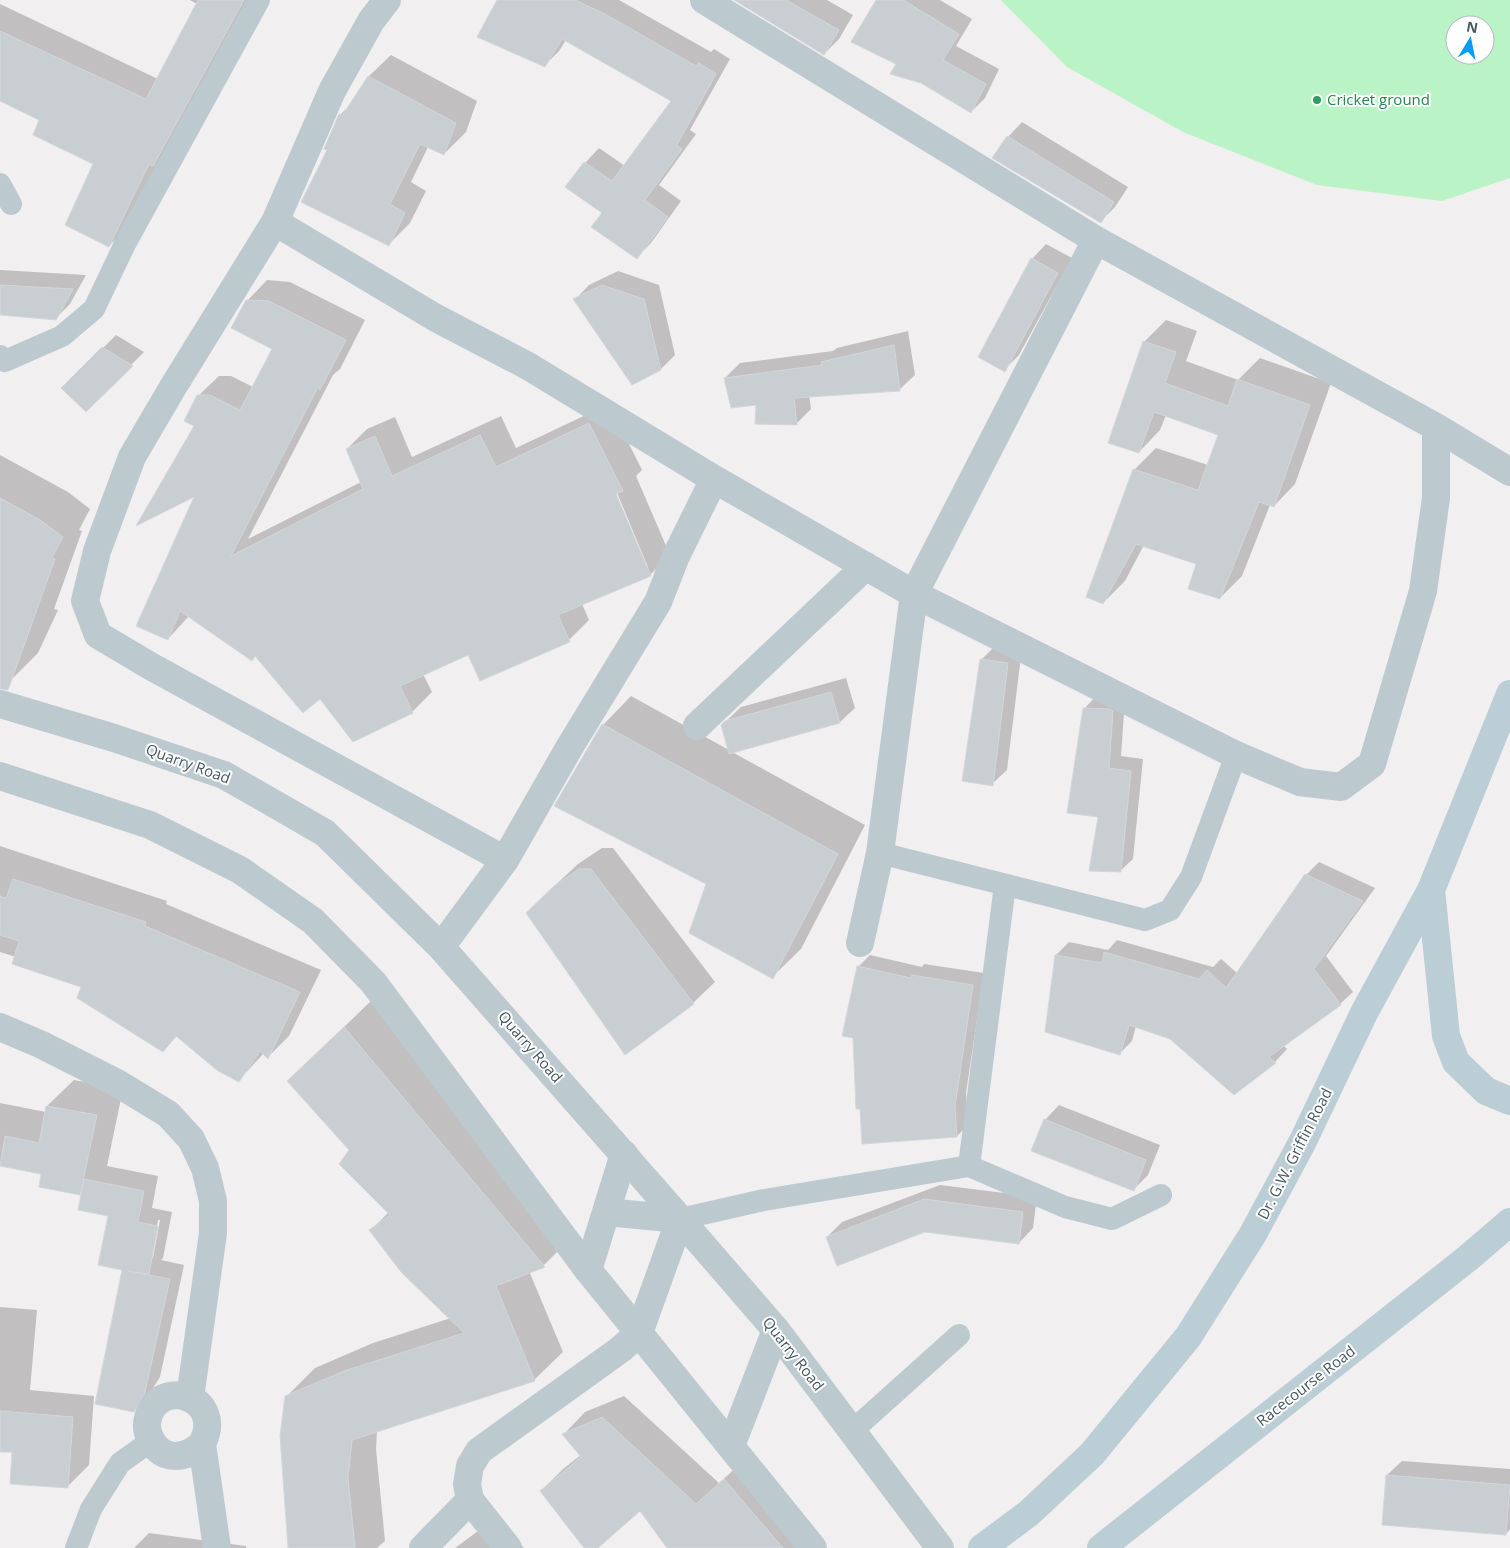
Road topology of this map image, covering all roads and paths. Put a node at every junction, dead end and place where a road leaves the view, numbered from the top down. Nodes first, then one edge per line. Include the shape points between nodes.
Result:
1 (259, 0) edge
2 (386, 0) edge
3 (704, 0) edge
4 (0, 184) edge
5 (11, 204) dead end
6 (275, 222) junction
7 (1096, 240) junction
8 (2, 361) edge
9 (1436, 427) junction
10 (1510, 472) edge
11 (714, 479) junction
12 (866, 566) junction
13 (914, 594) junction
14 (1510, 694) edge
15 (0, 704) edge
16 (697, 726) dead end
17 (1236, 755) junction
18 (0, 776) edge
19 (880, 853) junction
20 (505, 860) junction
21 (1005, 885) junction
22 (1431, 890) junction
23 (860, 943) dead end
24 (441, 947) junction
25 (0, 1027) edge
26 (1510, 1101) edge
27 (624, 1154) junction
28 (970, 1166) junction
29 (1161, 1195) dead end
30 (606, 1212) junction
31 (680, 1219) junction
32 (1510, 1222) edge
33 (588, 1270) junction
34 (776, 1330) junction
35 (639, 1333) junction
36 (959, 1335) dead end
37 (190, 1398) junction
38 (852, 1431) junction
39 (151, 1441) junction
40 (202, 1444) junction
41 (731, 1446) junction
42 (470, 1500) junction
43 (76, 1548) edge
44 (217, 1548) edge
45 (423, 1548) edge
46 (508, 1548) edge
47 (813, 1548) edge
48 (940, 1548) edge
49 (982, 1548) edge
50 (1101, 1548) edge

1 - 8 lane via 124,246 94,309 62,336
2 - 6 street via 332,91
3 - 7 street
4 - 5 lane
6 - 11 street via 436,318 528,366
6 - 20 street via 132,458 97,551 86,601 94,627 98,635 152,667
7 - 9 street
7 - 13 street
9 - 10 street
9 - 17 street via 1436,498 1423,591 1372,764 1341,787 1300,782
11 - 12 street
11 - 20 street via 676,556 658,602
12 - 13 street
12 - 16 street
13 - 17 street
13 - 19 street
14 - 22 main road, Dr. G.W. Griffin Road
15 - 24 street, Quarry Road via 224,775 325,833
17 - 21 lane via 1191,877 1170,910 1145,920
18 - 33 street via 150,825 240,870 314,921 373,982
19 - 21 lane
19 - 23 street
20 - 24 street
21 - 28 lane
22 - 26 main road via 1446,1036 1456,1062 1486,1091
22 - 49 main road, Dr. G.W. Griffin Road via 1364,1013 1303,1141 1253,1234 1188,1337 1092,1454 1029,1513
24 - 27 street, Quarry Road
25 - 37 street via 118,1083 168,1114 191,1139 205,1168 213,1201 213,1233
27 - 30 street
27 - 31 street, Quarry Road
28 - 29 lane via 1065,1206 1112,1219
28 - 31 lane via 764,1200
30 - 31 street
30 - 33 street
31 - 34 street, Quarry Road
31 - 35 street
32 - 50 main road, Racecourse Road
33 - 35 street
34 - 38 street, Quarry Road
34 - 41 street
35 - 41 street
35 - 42 street via 621,1350 480,1451 470,1466 467,1484
36 - 38 lane
37 - 39 street via 171,1396 155,1405 147,1422
37 - 40 street via 208,1418
38 - 48 street, Quarry Road
39 - 40 street via 159,1450 182,1456 194,1452
39 - 43 lane via 120,1463 91,1509
40 - 44 street
41 - 47 street
42 - 45 street
42 - 46 street

